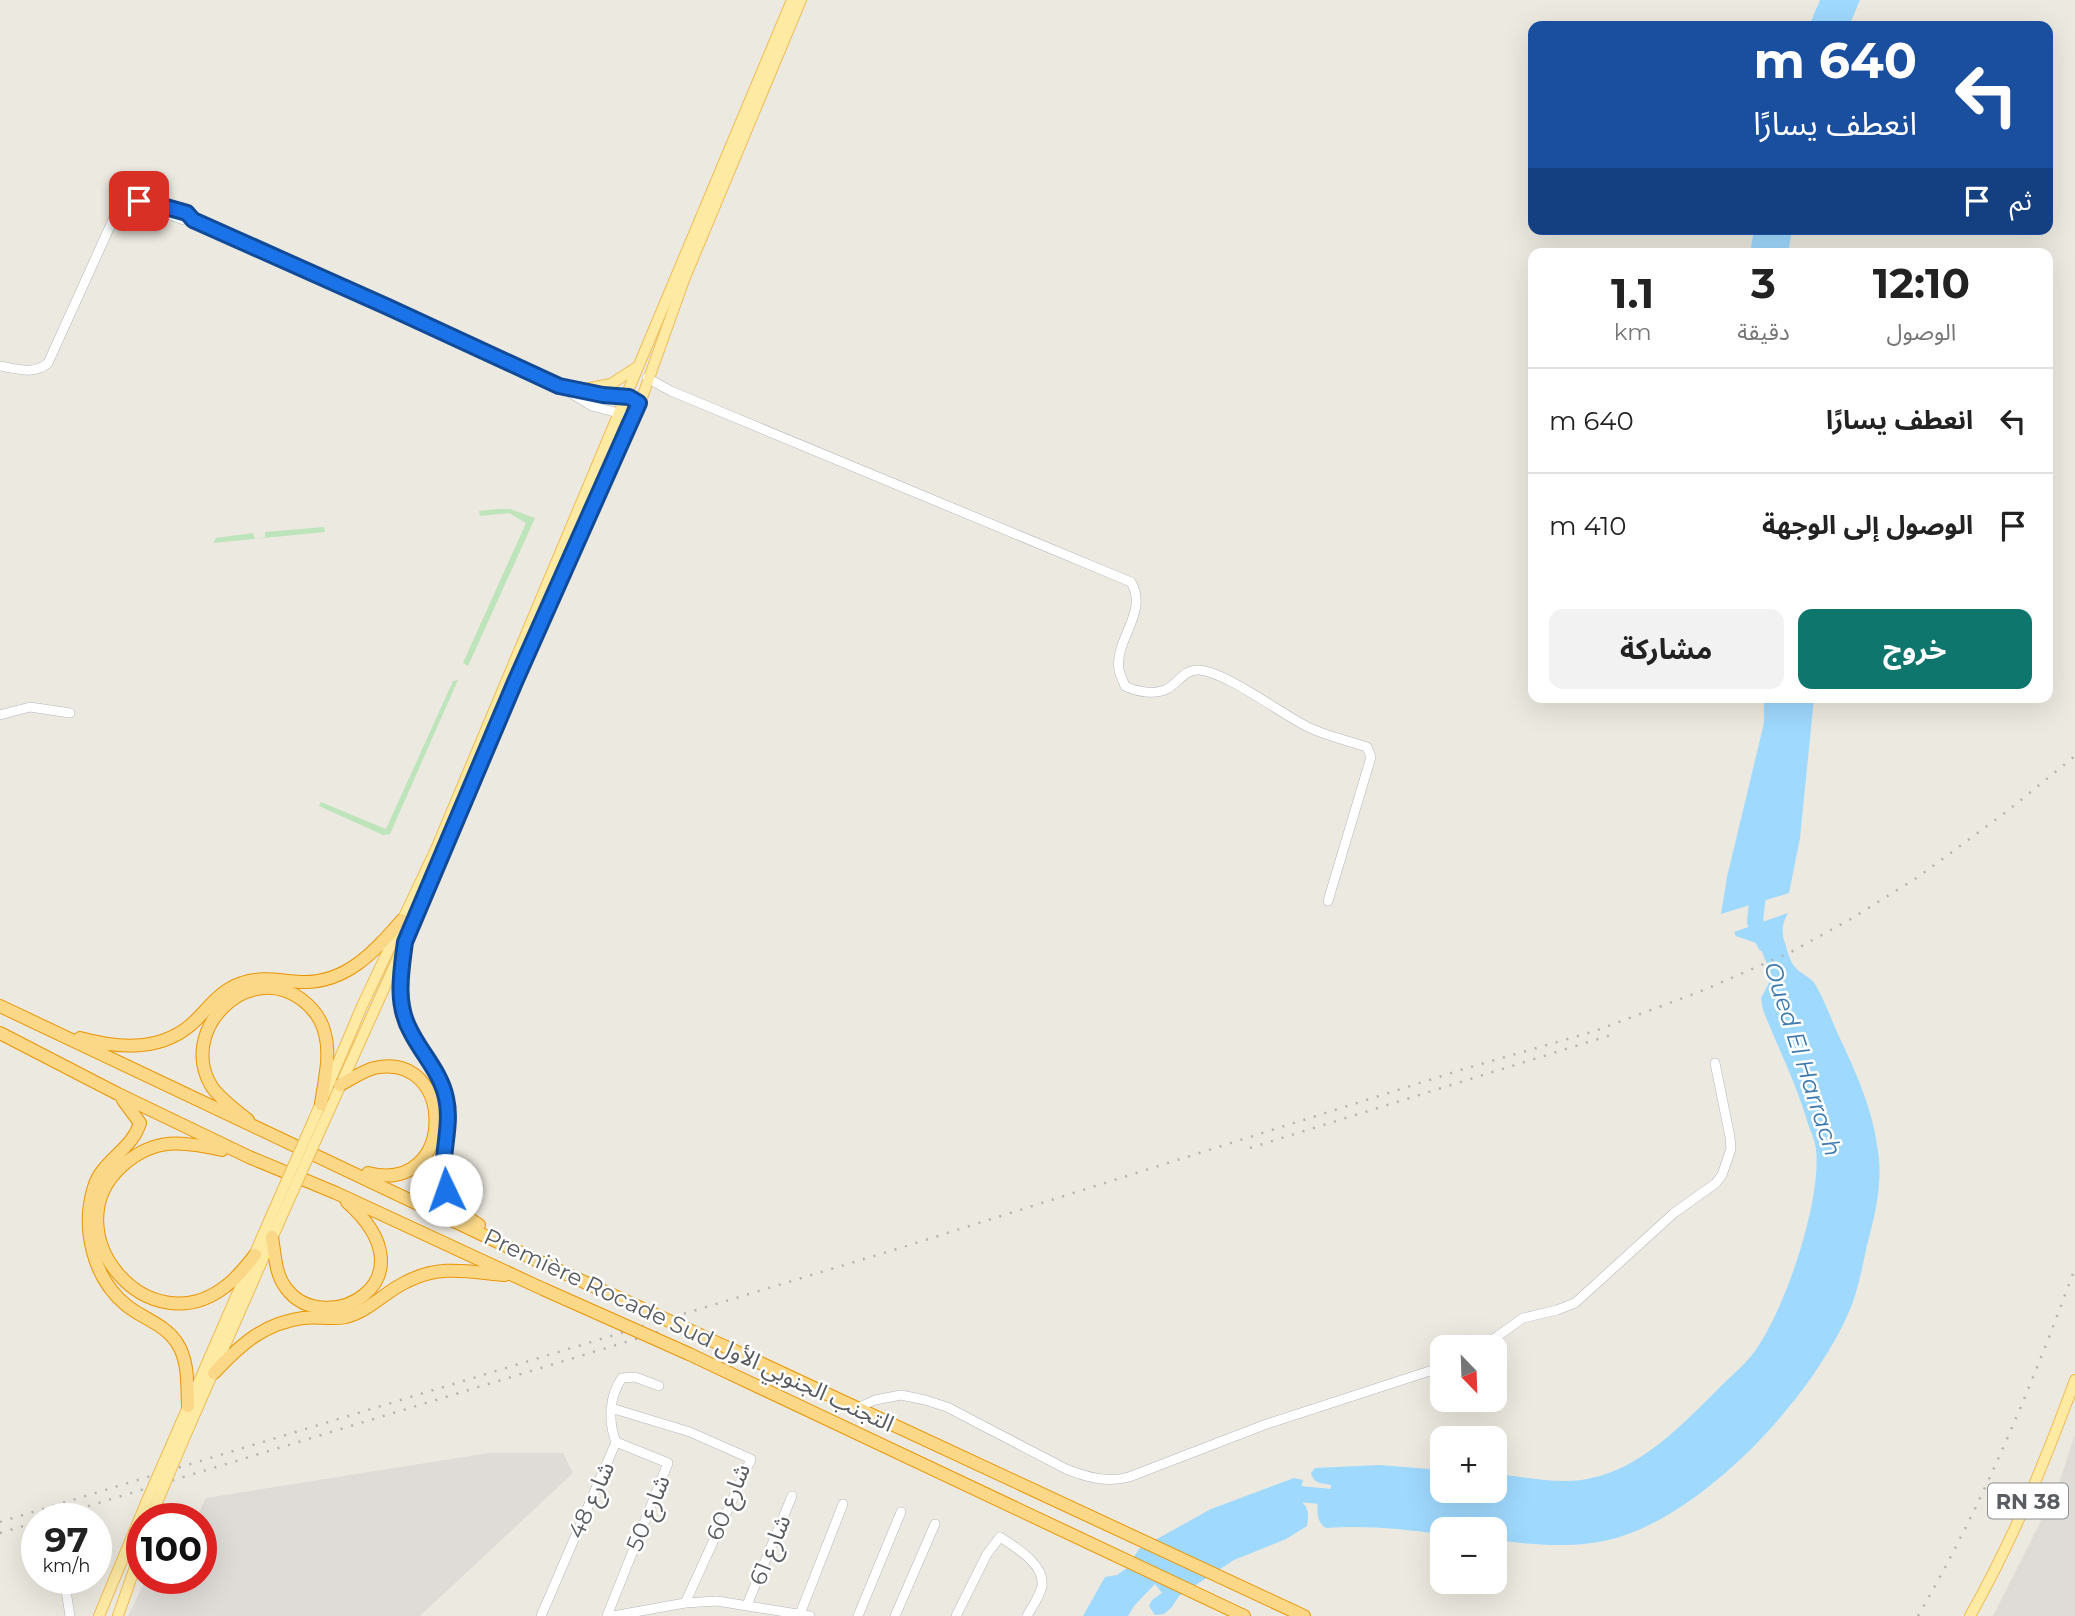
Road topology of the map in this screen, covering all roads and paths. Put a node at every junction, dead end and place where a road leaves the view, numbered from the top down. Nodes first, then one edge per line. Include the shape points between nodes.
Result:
1 (792, 0) edge
2 (801, 0) edge
3 (640, 365) junction
4 (0, 366) edge
5 (647, 378) junction
6 (559, 386) junction
7 (579, 390) junction
8 (624, 397) junction
9 (639, 403) junction
10 (617, 414) junction
11 (633, 417) junction
12 (69, 713) dead end
13 (0, 715) edge
14 (1328, 901) dead end
15 (402, 920) junction
16 (405, 942) junction
17 (0, 1006) edge
18 (52, 1030) junction
19 (0, 1033) edge
20 (1715, 1063) dead end
21 (340, 1085) junction
22 (118, 1094) junction
23 (321, 1104) junction
24 (319, 1121) junction
25 (262, 1131) junction
26 (249, 1157) junction
27 (342, 1167) junction
28 (335, 1193) junction
29 (276, 1216) junction
30 (272, 1237) junction
31 (255, 1255) junction
32 (536, 1260) junction
33 (514, 1275) junction
34 (1499, 1335) edge
35 (1430, 1371) edge
36 (214, 1373) junction
37 (2075, 1380) edge
38 (659, 1385) dead end
39 (188, 1406) junction
40 (611, 1408) junction
41 (857, 1408) junction
42 (181, 1433) junction
43 (616, 1442) junction
44 (792, 1496) dead end
45 (151, 1503) edge
46 (843, 1504) dead end
47 (901, 1512) dead end
48 (935, 1524) dead end
49 (126, 1558) edge
50 (126, 1593) edge
51 (67, 1594) edge
52 (685, 1602) junction
53 (747, 1605) junction
54 (805, 1615) edge
55 (70, 1616) edge
56 (99, 1616) edge
57 (118, 1616) edge
58 (541, 1616) edge
59 (607, 1616) edge
60 (613, 1616) edge
61 (858, 1616) edge
62 (895, 1616) edge
63 (956, 1616) edge
64 (1027, 1616) edge
65 (1244, 1616) edge
66 (1304, 1616) edge
67 (1970, 1616) edge

1 - 3 main road
2 - 5 main road
3 - 7 main road via 611,384
3 - 8 main road
4 - 6 street via 30,371 48,363 116,213 123,205 139,201 193,220
5 - 9 main road
5 - 14 street via 1131,582 1136,607 1119,659 1125,686 1143,692 1167,689 1197,669 1215,674 1310,729 1367,747 1371,757
6 - 7 street
6 - 10 street
7 - 8 street
8 - 9 street
8 - 10 main road
9 - 11 main road
10 - 11 street
10 - 15 main road via 436,849
11 - 16 main road
12 - 13 street via 30,707
15 - 18 highway via 377,948 346,972 321,982 259,979 241,983 220,994 189,1027 159,1041 115,1046
15 - 23 main road
16 - 21 main road
16 - 32 highway via 400,980 404,1016 438,1076 447,1102 446,1190 466,1217
17 - 18 highway, Première Rocade Sud التجنب الجنوبي الأول
18 - 25 highway, Première Rocade Sud التجنب الجنوبي الأول
19 - 22 highway, Première Rocade Sud التجنب الجنوبي الأول
20 - 34 street via 1731,1149 1716,1184 1674,1213 1575,1303 1523,1318
21 - 24 main road
21 - 27 highway via 376,1068 405,1071 426,1087 437,1120 431,1146 407,1172 383,1177
22 - 26 highway, Première Rocade Sud التجنب الجنوبي الأول
22 - 39 highway via 140,1123 132,1139 100,1172 94,1187 88,1226 92,1249 99,1269 125,1304 161,1326 178,1344 187,1369
23 - 24 main road
23 - 25 highway via 328,1051 318,1018 304,1002 284,991 262,988 246,992 213,1019 203,1058 217,1094
24 - 29 main road, bridge
25 - 27 highway, Première Rocade Sud التجنب الجنوبي الأول
26 - 28 highway, Première Rocade Sud التجنب الجنوبي الأول
26 - 31 highway via 194,1143 149,1148 110,1179 97,1215 102,1247 110,1263 130,1288 155,1300 184,1303 212,1295
27 - 32 highway, Première Rocade Sud التجنب الجنوبي الأول
28 - 30 highway via 371,1228 381,1251 379,1278 360,1299 326,1308 298,1301 278,1275
28 - 33 highway, Première Rocade Sud التجنب الجنوبي الأول
29 - 30 main road
29 - 31 main road
30 - 36 main road
31 - 39 main road
32 - 41 highway, Première Rocade Sud التجنب الجنوبي الأول, bridge
33 - 36 highway via 433,1271 404,1282 346,1317 276,1324 243,1343
33 - 65 highway, Première Rocade Sud التجنب الجنوبي الأول, bridge
35 - 41 street via 1112,1481 1066,1469 925,1400 901,1395
36 - 42 main road
37 - 67 main road, RN 38 via 2037,1481
38 - 40 street via 622,1378
39 - 42 main road
40 - 43 street, شارع 48
40 - 52 street, شارع 60 via 690,1432 751,1459
41 - 66 highway, Première Rocade Sud التجنب الجنوبي الأول
42 - 45 main road, bridge
43 - 58 street, شارع 48
43 - 59 street, شارع 50 via 668,1463
44 - 53 street, شارع 61
46 - 54 street
47 - 61 street
48 - 62 street
49 - 56 main road
50 - 57 main road
51 - 55 street
52 - 53 street
52 - 60 street
53 - 54 street
63 - 64 street via 1000,1537 1028,1556 1042,1578 1042,1588

